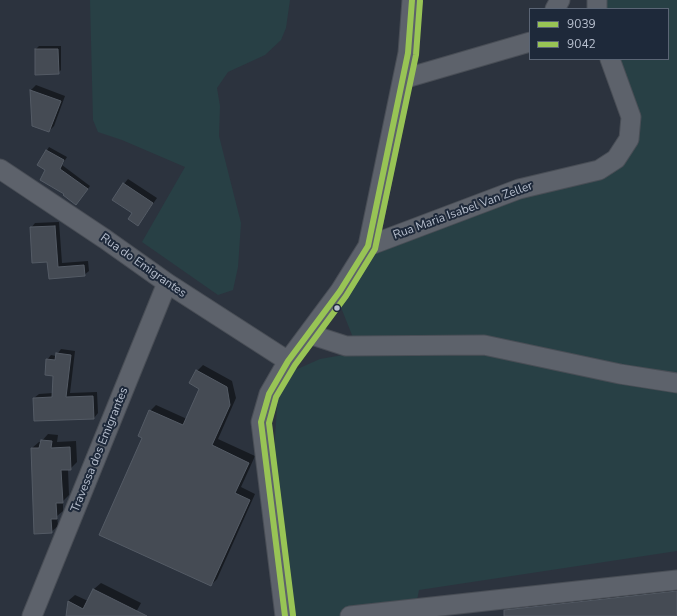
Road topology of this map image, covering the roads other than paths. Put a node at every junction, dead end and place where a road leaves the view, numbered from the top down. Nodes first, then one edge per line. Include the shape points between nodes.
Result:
1 (412, 0) edge
2 (529, 42) edge
3 (610, 60) edge
4 (403, 79) junction
5 (0, 169) edge
6 (368, 246) junction
7 (167, 283) junction
8 (309, 334) junction
9 (288, 361) junction
10 (677, 383) edge
11 (677, 580) edge
12 (32, 616) edge
13 (285, 616) edge
14 (350, 616) edge

1 - 4 street via 408,53
2 - 4 street
3 - 6 street, Rua Maria Isabel Van Zeller via 631,117 629,139 616,158 599,170 519,189
4 - 6 street
5 - 7 street, Rua do Emigrantes
6 - 8 street
7 - 9 street, Rua do Emigrantes
7 - 12 street, Travessa dos Emigrantes
8 - 9 street
8 - 10 street via 346,346 484,345 620,374
9 - 13 street via 269,394 261,422
11 - 14 street

